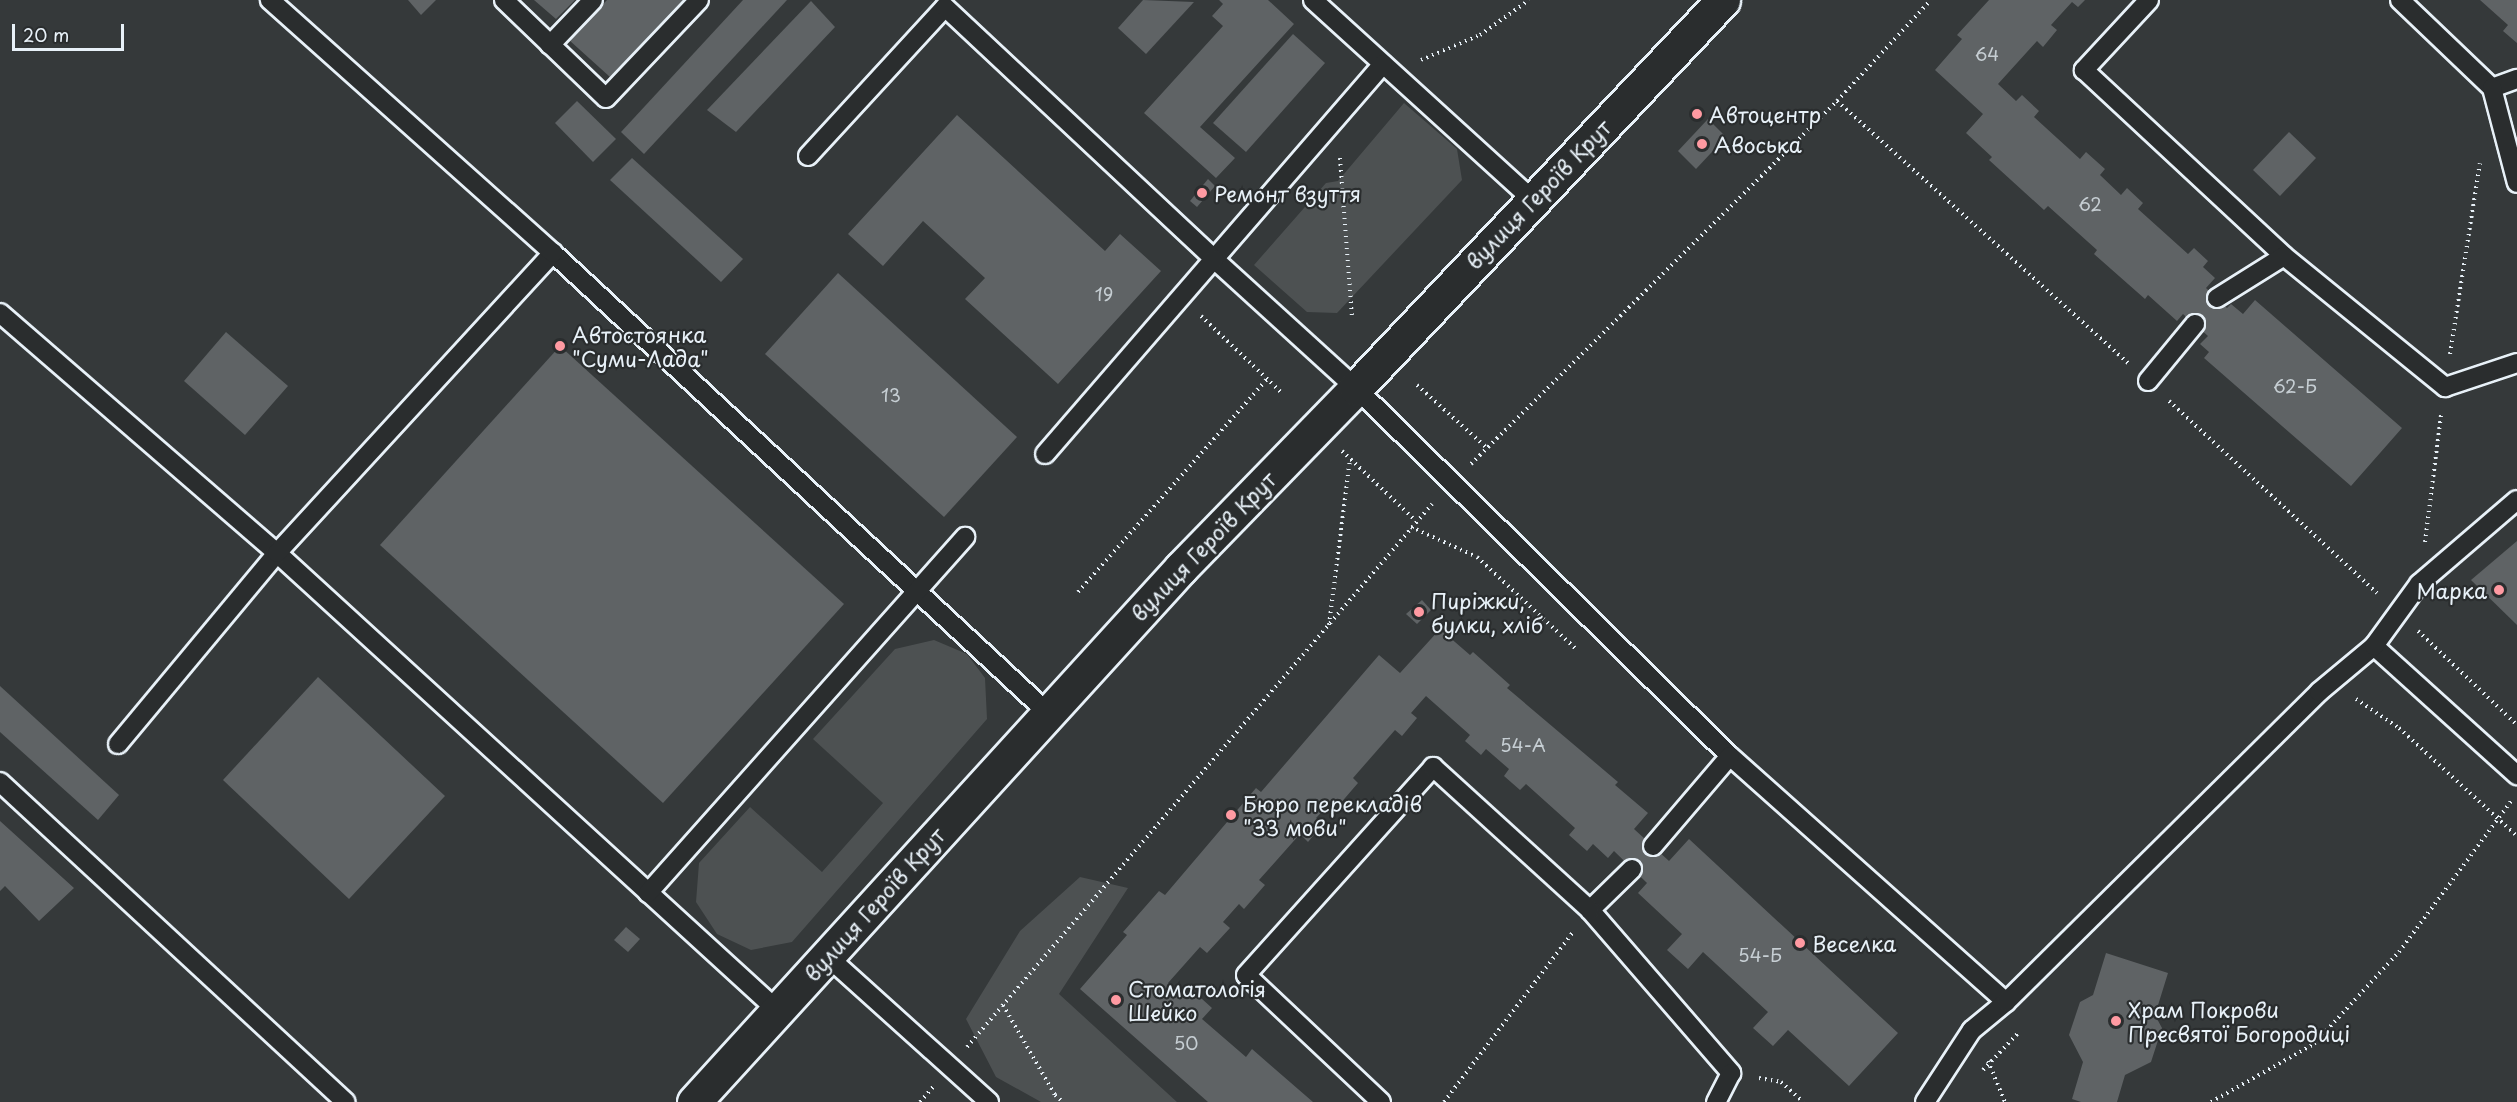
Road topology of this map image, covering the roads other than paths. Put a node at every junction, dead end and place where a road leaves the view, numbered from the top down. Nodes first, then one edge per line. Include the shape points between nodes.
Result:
1 (270, 0) edge
2 (504, 0) edge
3 (593, 0) edge
4 (699, 0) edge
5 (1313, 0) edge
6 (1723, 0) edge
7 (2149, 0) edge
8 (2400, 0) edge
9 (550, 45) junction
10 (1388, 68) junction
11 (2517, 79) edge
12 (2492, 88) junction
13 (808, 156) dead end
14 (2517, 183) edge
15 (1532, 199) junction
16 (553, 254) junction
17 (2284, 256) junction
18 (1214, 259) junction
19 (2217, 298) dead end
20 (0, 314) edge
21 (2194, 324) dead end
22 (2517, 363) edge
23 (2148, 381) road end
24 (1356, 388) junction
25 (1045, 454) dead end
26 (2517, 500) edge
27 (964, 537) dead end
28 (277, 553) junction
29 (916, 591) junction
30 (2374, 646) junction
31 (1048, 713) junction
32 (118, 744) dead end
33 (1730, 756) junction
34 (2517, 775) edge
35 (0, 782) edge
36 (1653, 846) dead end
37 (1632, 869) dead end
38 (648, 893) junction
39 (1590, 910) junction
40 (827, 956) junction
41 (2006, 1002) junction
42 (777, 1011) junction
43 (345, 1102) edge
44 (694, 1102) edge
45 (989, 1102) edge
46 (1381, 1102) edge
47 (1716, 1102) edge
48 (1924, 1102) edge

1 - 16 lane
2 - 9 lane
3 - 9 lane
4 - 9 lane via 606,98
5 - 10 lane
6 - 15 main road, вулиця Героїв Крут
7 - 17 lane via 2084,70
8 - 12 lane
10 - 15 lane
10 - 18 lane via 1337,117
11 - 12 lane
12 - 14 lane
13 - 18 lane via 945,7
15 - 24 main road, вулиця Героїв Крут
16 - 28 lane
16 - 29 lane
17 - 19 lane
17 - 22 lane via 2445,387
18 - 24 lane
18 - 25 lane
20 - 28 lane
21 - 23 lane
24 - 31 main road, вулиця Героїв Крут via 1181,568
24 - 33 lane
26 - 30 lane via 2419,584
27 - 29 lane
28 - 32 lane
28 - 38 lane
29 - 31 lane
29 - 38 lane
30 - 34 lane
30 - 41 lane via 2319,692
31 - 40 main road, вулиця Героїв Крут
33 - 36 lane
33 - 41 lane
35 - 43 lane
37 - 39 lane
38 - 42 lane
39 - 46 lane via 1433,767 1246,975
39 - 47 lane via 1731,1073
40 - 42 main road, вулиця Героїв Крут
40 - 45 lane
41 - 48 lane via 1972,1030
42 - 44 main road, вулиця Героїв Крут

